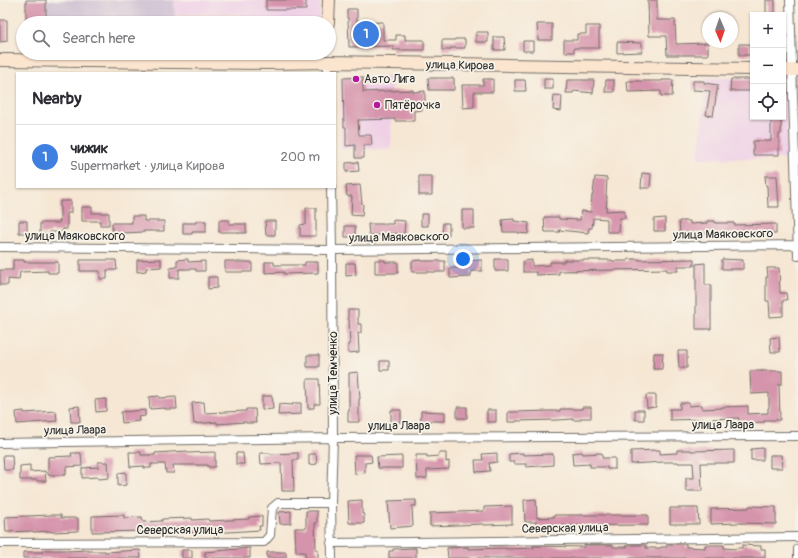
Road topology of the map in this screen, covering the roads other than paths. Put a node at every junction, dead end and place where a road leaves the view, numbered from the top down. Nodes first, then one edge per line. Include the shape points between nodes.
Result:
1 (329, 0) edge
2 (790, 0) edge
3 (328, 16) edge
4 (0, 60) edge
5 (328, 63) edge
6 (750, 69) edge
7 (791, 70) edge
8 (331, 188) edge
9 (798, 246) edge
10 (0, 247) edge
11 (332, 250) junction
12 (798, 256) edge
13 (798, 436) edge
14 (333, 438) junction
15 (0, 443) edge
16 (331, 503) junction
17 (798, 537) edge
18 (331, 543) junction
19 (0, 544) edge
20 (798, 549) edge
21 (332, 558) edge
22 (798, 558) edge

1 - 3 main road
2 - 7 street
4 - 5 main road, улица Кирова
5 - 6 main road, улица Кирова
7 - 9 street
8 - 11 street, улица Темченко
9 - 11 street, улица Маяковского
9 - 12 street
10 - 11 street, улица Маяковского
11 - 14 street, улица Темченко
13 - 14 street, улица Лаара
14 - 15 street, улица Лаара
14 - 16 street, улица Темченко
16 - 18 street, улица Темченко
16 - 19 street, Северская улица via 278,503 272,508 270,535 264,542
17 - 18 street, Северская улица
18 - 21 street, улица Темченко
20 - 22 street

